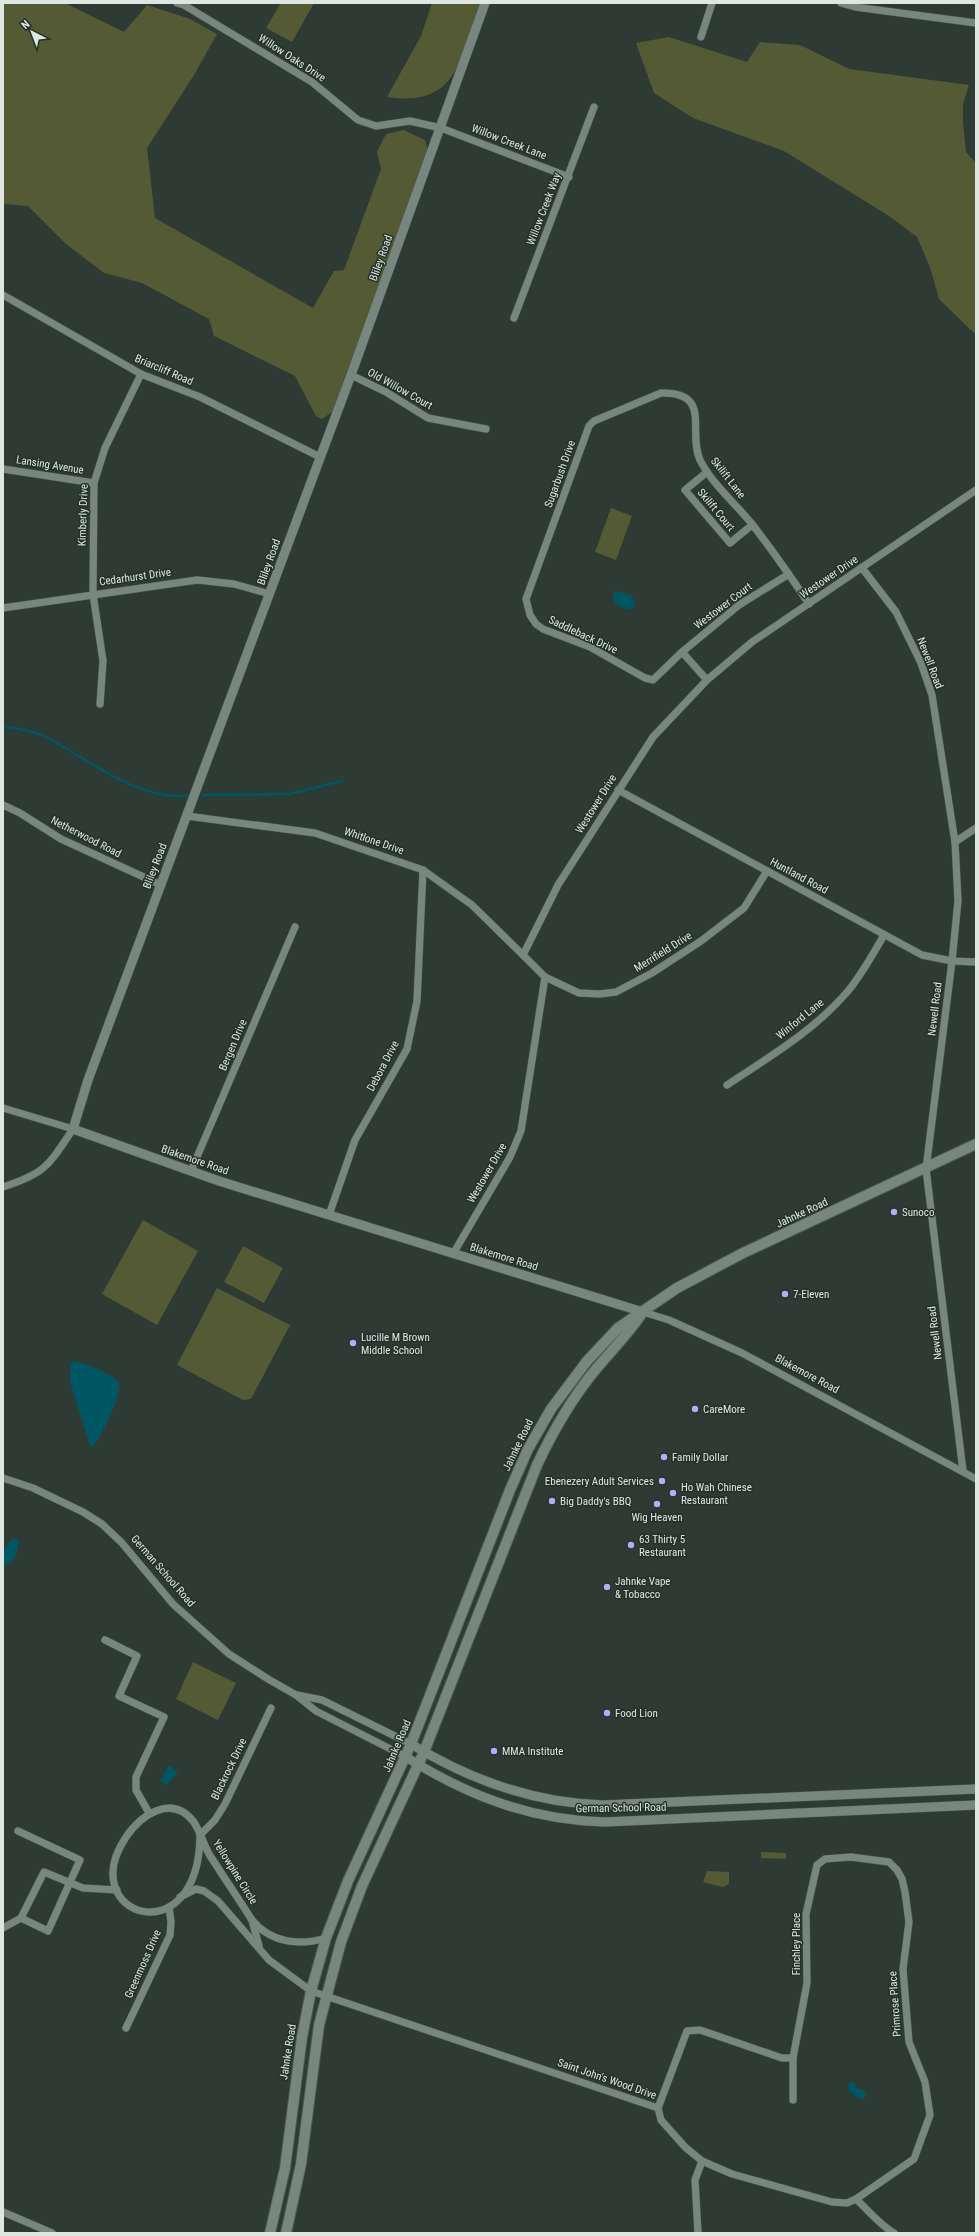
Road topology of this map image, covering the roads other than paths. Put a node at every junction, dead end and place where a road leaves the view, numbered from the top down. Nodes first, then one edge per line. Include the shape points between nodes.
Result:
1 (177, 3) edge
2 (485, 3) edge
3 (712, 3) edge
4 (841, 3) edge
5 (976, 23) edge
6 (701, 37) dead end
7 (594, 107) dead end
8 (441, 128) junction
9 (569, 177) junction
10 (3, 295) edge
11 (514, 318) dead end
12 (141, 374) junction
13 (352, 375) junction
14 (672, 393) joint
15 (486, 430) dead end
16 (320, 457) junction
17 (3, 469) edge
18 (707, 472) junction
19 (94, 483) junction
20 (976, 490) edge
21 (752, 525) junction
22 (862, 568) junction
23 (789, 574) junction
24 (93, 594) junction
25 (270, 594) junction
26 (809, 604) junction
27 (3, 608) edge
28 (530, 615) joint
29 (682, 652) junction
30 (653, 680) joint
31 (707, 680) junction
32 (100, 704) dead end
33 (618, 790) junction
34 (3, 805) edge
35 (187, 816) junction
36 (976, 828) edge
37 (955, 842) junction
38 (423, 870) junction
39 (767, 871) junction
40 (161, 885) junction
41 (295, 927) dead end
42 (884, 935) junction
43 (523, 955) junction
44 (952, 962) junction
45 (976, 962) edge
46 (545, 976) junction
47 (727, 1085) dead end
48 (3, 1108) edge
49 (73, 1129) junction
50 (976, 1144) edge
51 (926, 1169) junction
52 (191, 1171) junction
53 (3, 1187) edge
54 (329, 1215) junction
55 (453, 1254) junction
56 (643, 1312) junction
57 (963, 1471) junction
58 (3, 1478) edge
59 (976, 1479) edge
60 (105, 1640) dead end
61 (296, 1695) junction
62 (271, 1708) dead end
63 (411, 1744) junction
64 (424, 1752) junction
65 (406, 1758) junction
66 (418, 1765) junction
67 (976, 1789) edge
68 (976, 1805) edge
69 (149, 1813) junction
70 (18, 1831) dead end
71 (200, 1835) junction
72 (851, 1857) joint
73 (70, 1884) junction
74 (117, 1890) junction
75 (180, 1897) junction
76 (168, 1907) junction
77 (21, 1918) junction
78 (252, 1920) junction
79 (3, 1928) edge
80 (326, 1938) junction
81 (262, 1952) junction
82 (311, 1991) junction
83 (325, 1997) junction
84 (126, 2028) dead end
85 (793, 2058) junction
86 (793, 2100) dead end
87 (658, 2108) junction
88 (702, 2161) junction
89 (856, 2199) junction
90 (3, 2212) edge
91 (883, 2230) edge
92 (52, 2233) edge
93 (270, 2233) edge
94 (286, 2233) edge
95 (698, 2233) edge
96 (894, 2233) edge

1 - 8 street, Willow Oaks Drive via 312,82 358,120 376,126 410,121
2 - 8 street, Bliley Road
3 - 6 street
4 - 5 street
7 - 9 street, Willow Creek Way
8 - 9 street, Willow Creek Lane
8 - 13 street, Bliley Road
9 - 11 street, Willow Creek Way
10 - 12 street, Briarcliff Road
12 - 16 street, Briarcliff Road via 200,397
12 - 19 street, Kimberly Drive via 105,448
13 - 15 street, Old Willow Court via 428,418
13 - 16 street, Bliley Road
14 - 18 street, Skilift Lane via 686,398 695,409 697,452
14 - 28 street, Sugarbush Drive via 654,396 594,421 589,426 528,590 526,599
16 - 25 street, Bliley Road
17 - 19 street, Lansing Avenue
18 - 21 street, Skilift Lane
18 - 21 street, Skilift Court via 685,490 730,543
19 - 24 street, Kimberly Drive
20 - 22 street, Westower Drive
21 - 23 street, Skilift Lane
22 - 26 street, Westower Drive
22 - 37 street, Newell Road via 896,612 921,663 932,695
23 - 26 street
23 - 29 street, Westower Court via 739,605
24 - 25 street, Cedarhurst Drive via 197,580 234,584
24 - 27 street, Cedarhurst Drive
24 - 32 street, Kimberly Drive via 103,661
25 - 35 street, Bliley Road
26 - 31 street, Westower Drive via 752,642
28 - 30 street, Saddleback Drive via 542,629 590,647
29 - 30 street, Westower Court
29 - 31 street
31 - 33 street, Westower Drive via 653,737
33 - 39 street, Huntland Road
33 - 43 street, Westower Drive via 558,885
34 - 40 street, Netherwood Road via 61,839
35 - 38 street, Whitlone Drive via 315,833
35 - 40 street, Bliley Road
36 - 37 street
37 - 44 street, Newell Road via 958,901
38 - 43 street, Whitlone Drive via 472,905
38 - 54 street, Debora Drive via 417,1001 407,1049 355,1140
39 - 42 street, Huntland Road
39 - 46 street, Merrifield Drive via 744,908 701,941 652,973 616,992 580,993
40 - 49 street, Bliley Road via 88,1080
41 - 52 street, Bergen Drive
42 - 44 street, Huntland Road via 922,955
42 - 47 street, Winford Lane via 863,970 831,1010 799,1037
43 - 46 street
44 - 45 street, Huntland Road
44 - 51 street, Newell Road
46 - 55 street, Westower Drive via 521,1130 510,1156
48 - 49 street, Blakemore Road
49 - 52 street, Blakemore Road
49 - 53 street via 48,1165 39,1173
50 - 51 main road, Jahnke Road
51 - 56 main road, Jahnke Road via 710,1269
51 - 57 street, Newell Road
52 - 54 street, Blakemore Road
54 - 55 street, Blakemore Road
55 - 56 street, Blakemore Road
56 - 57 street, Blakemore Road via 676,1323 742,1353
56 - 63 main road, Jahnke Road via 618,1328 586,1361 536,1434 500,1514
56 - 64 main road, Jahnke Road via 626,1337 585,1384 543,1452 524,1493
57 - 59 street, Blakemore Road
58 - 61 street, German School Road via 40,1491 102,1524 122,1543 173,1604 208,1637 248,1667
60 - 69 street via 137,1656 119,1696 164,1717 135,1782
61 - 63 street, German School Road via 322,1700
61 - 65 street, German School Road via 316,1711
62 - 71 street, Blackrock Drive via 225,1804 215,1820
63 - 64 street, German School Road
63 - 65 main road, Jahnke Road
64 - 66 main road, Jahnke Road
64 - 67 street, German School Road via 487,1782 516,1792 555,1802 585,1805 732,1801
65 - 66 street, German School Road
65 - 80 main road, Jahnke Road via 351,1874
66 - 68 street, German School Road via 501,1805 530,1814 575,1821 605,1822
66 - 83 main road, Jahnke Road via 360,1890
69 - 71 street, Yellowpine Circle via 163,1808 180,1811 193,1821
69 - 74 street, Yellowpine Circle via 134,1826 120,1848 114,1872
70 - 73 street via 80,1860
71 - 75 street, Yellowpine Circle via 196,1870
71 - 78 street, Yellowpine Circle
72 - 85 street, Finchley Place via 825,1859 817,1865 806,1914 807,1983
72 - 89 street, Primrose Place via 889,1862 902,1879 909,1922 903,1969 909,2042 925,2082 930,2115 914,2159
73 - 74 street via 88,1889
73 - 77 street via 44,1872
73 - 77 street via 48,1931
74 - 76 street, Yellowpine Circle via 124,1902 137,1910 158,1912
75 - 76 street, Yellowpine Circle
75 - 81 street, Yellowpine Circle via 196,1889 208,1894 222,1905
76 - 84 street, Greenmoss Drive via 170,1935
77 - 79 street
78 - 80 street, Yellowpine Circle via 268,1935 284,1941
78 - 81 street, Yellowpine Circle via 254,1934
80 - 82 main road, Jahnke Road
81 - 82 street, Yellowpine Circle via 275,1965
82 - 83 street, Yellowpine Circle
82 - 93 main road, Jahnke Road via 297,2065 285,2168
83 - 87 street, Saint John's Wood Drive
83 - 94 main road, Jahnke Road via 313,2058 301,2164
85 - 86 street, Finchley Place
85 - 87 street via 782,2058 700,2030 687,2030
87 - 88 street, Saint John's Wood Drive via 661,2120 685,2147
88 - 89 street, Saint John's Wood Drive via 732,2174 832,2202 848,2203
88 - 95 street via 695,2180
89 - 91 street via 881,2221
90 - 92 street
91 - 96 street

